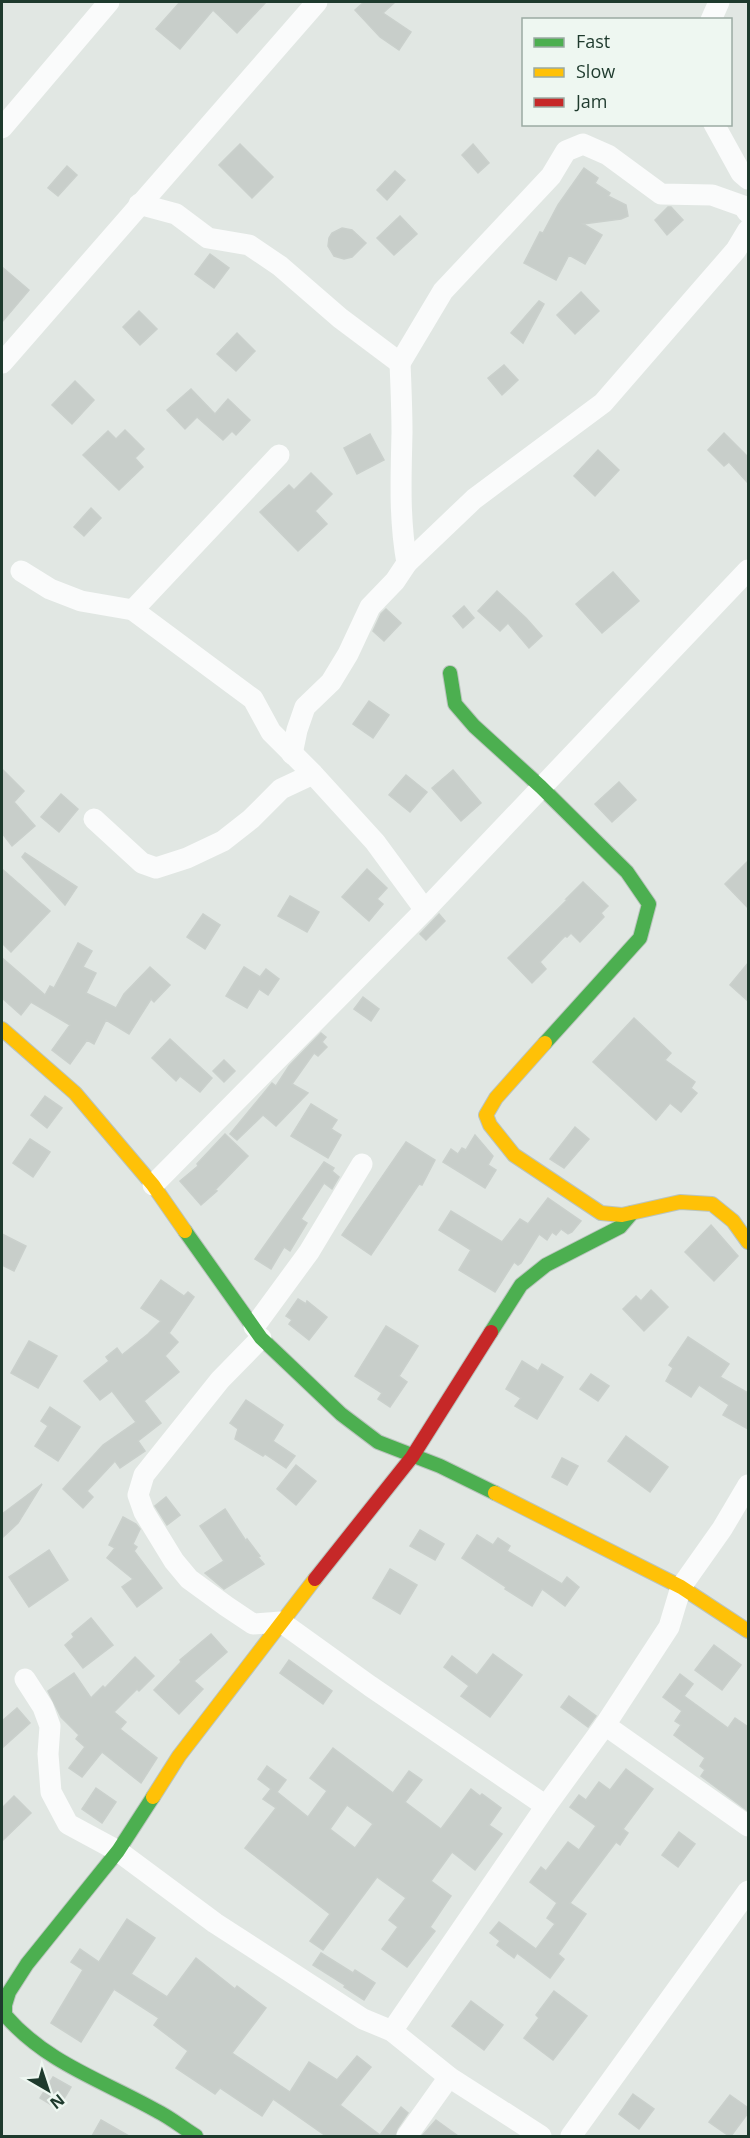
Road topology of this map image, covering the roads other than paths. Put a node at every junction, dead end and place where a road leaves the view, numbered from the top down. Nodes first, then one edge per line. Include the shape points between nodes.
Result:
1 (109, 2) edge
2 (317, 2) edge
3 (719, 2) edge
4 (712, 18) edge
5 (715, 126) edge
6 (2, 128) edge
7 (748, 179) edge
8 (139, 204) junction
9 (748, 213) edge
10 (748, 230) edge
11 (2, 363) edge
12 (400, 363) junction
13 (279, 454) dead end
14 (407, 563) junction
15 (748, 570) edge
16 (21, 571) dead end
17 (133, 610) junction
18 (450, 673) dead end
19 (292, 754) junction
20 (313, 774) junction
21 (541, 787) junction
22 (94, 819) dead end
23 (425, 910) junction
24 (2, 1029) edge
25 (362, 1164) dead end
26 (153, 1185) junction
27 (632, 1213) junction
28 (748, 1242) edge
29 (257, 1332) junction
30 (412, 1457) junction
31 (748, 1485) edge
32 (681, 1587) junction
33 (281, 1622) junction
34 (748, 1631) edge
35 (25, 1679) dead end
36 (605, 1725) junction
37 (546, 1806) junction
38 (748, 1826) edge
39 (118, 1851) junction
40 (748, 1892) edge
41 (3, 2016) edge
42 (392, 2031) junction
43 (449, 2077) junction
44 (196, 2136) edge
45 (407, 2136) edge
46 (541, 2136) edge
47 (571, 2136) edge

1 - 6 street
2 - 8 street
3 - 4 street
5 - 7 street
8 - 11 street
8 - 12 street via 176,214 208,238 249,245
9 - 12 street via 743,206 712,195 661,194 608,155 583,144 566,151 551,176 443,291
10 - 14 street via 736,250 603,403 474,499
12 - 14 street via 400,506
13 - 17 street
14 - 19 street via 370,607 331,682 305,707
15 - 21 street
16 - 17 street via 50,589 81,601
17 - 19 street via 253,699 271,732
18 - 21 street via 455,704
19 - 20 street
20 - 22 street via 281,789 223,841 156,868 142,863
20 - 23 street via 375,842
21 - 23 street
21 - 27 street via 627,872 649,904 640,938 496,1098 486,1115 514,1155 558,1185 601,1213
23 - 26 street
24 - 26 street via 75,1093
25 - 29 street
26 - 29 street
27 - 28 street via 680,1202 712,1204 733,1221
27 - 30 street via 620,1227 546,1265 521,1286
29 - 30 street via 340,1414 378,1443
29 - 33 street via 144,1475 138,1495 169,1554 189,1579 253,1624
30 - 32 street via 440,1466
30 - 33 street
31 - 32 street
32 - 34 street
32 - 36 street via 669,1627
33 - 37 street
33 - 39 street via 179,1756
35 - 39 street via 44,1707 50,1726 51,1792 68,1824
36 - 37 street
36 - 38 street
37 - 42 street
39 - 41 street via 27,1964 9,1992
39 - 42 street via 214,1923 363,2019
40 - 47 street
41 - 44 street via 65,2065 158,2111
42 - 43 street
43 - 45 street
43 - 46 street

